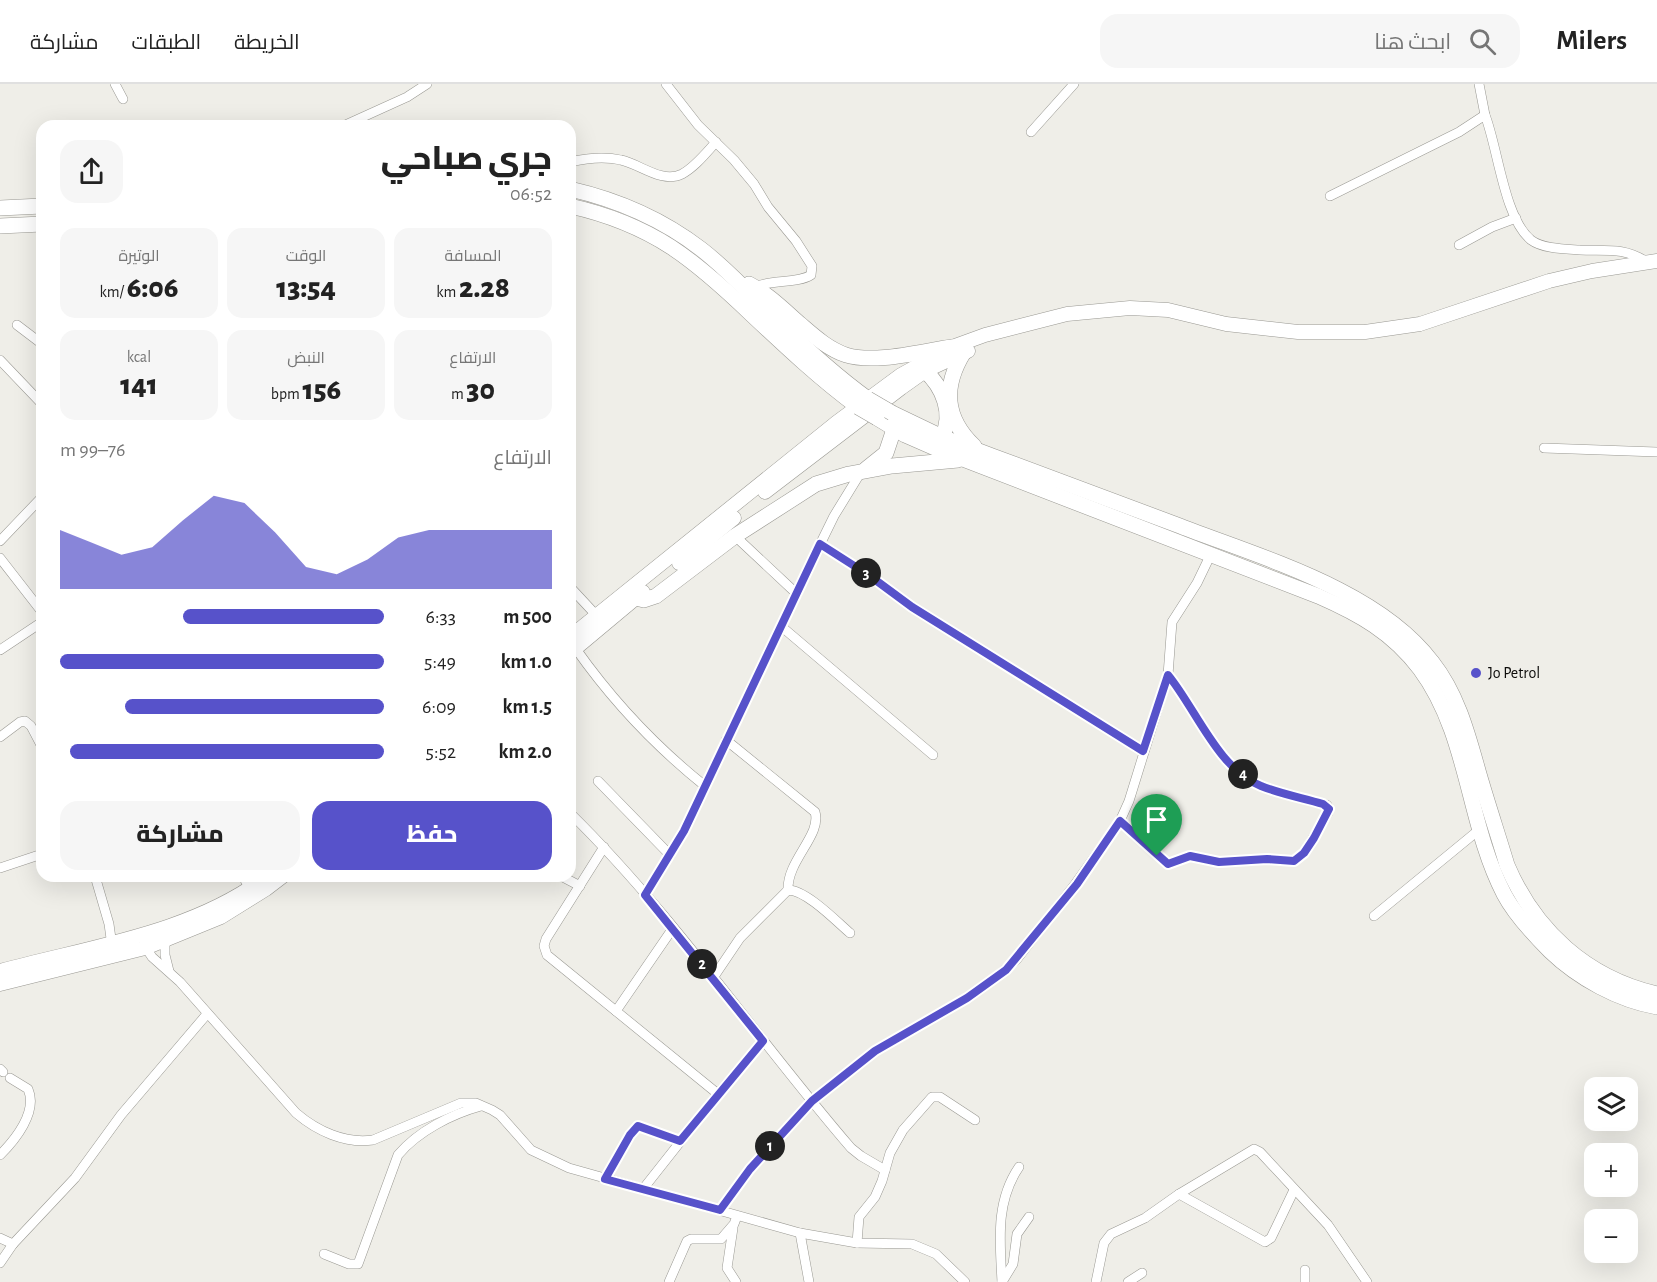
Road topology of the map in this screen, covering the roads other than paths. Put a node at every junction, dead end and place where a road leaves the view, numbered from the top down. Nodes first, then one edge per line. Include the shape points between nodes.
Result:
1 (115, 84) edge
2 (427, 84) edge
3 (666, 84) edge
4 (1074, 84) edge
5 (1479, 84) edge
6 (123, 99) dead end
7 (1485, 115) junction
8 (357, 120) edge
9 (1030, 132) dead end
10 (716, 142) junction
11 (576, 161) edge
12 (576, 191) edge
13 (1330, 196) dead end
14 (36, 206) edge
15 (0, 208) edge
16 (576, 208) edge
17 (1516, 218) junction
18 (36, 224) edge
19 (0, 226) edge
20 (1459, 244) dead end
21 (1652, 262) edge
22 (727, 271) junction
23 (754, 287) junction
24 (17, 325) dead end
25 (36, 339) edge
26 (958, 350) junction
27 (0, 360) edge
28 (925, 371) junction
29 (36, 394) edge
30 (863, 403) junction
31 (894, 429) junction
32 (942, 436) junction
33 (1544, 448) dead end
34 (978, 450) junction
35 (1657, 452) edge
36 (964, 459) junction
37 (861, 472) junction
38 (36, 504) edge
39 (735, 536) junction
40 (0, 541) edge
41 (820, 544) junction
42 (1210, 556) junction
43 (0, 558) edge
44 (1288, 567) junction
45 (1281, 582) junction
46 (576, 593) edge
47 (633, 594) junction
48 (797, 594) junction
49 (36, 604) edge
50 (596, 615) junction
51 (36, 626) edge
52 (782, 627) junction
53 (576, 641) edge
54 (576, 643) edge
55 (0, 650) edge
56 (576, 651) edge
57 (1168, 675) junction
58 (36, 734) edge
59 (0, 737) edge
60 (726, 740) junction
61 (1143, 751) junction
62 (933, 755) dead end
63 (598, 781) dead end
64 (705, 786) junction
65 (576, 819) edge
66 (1120, 821) junction
67 (1480, 829) junction
68 (604, 848) junction
69 (670, 855) junction
70 (36, 856) edge
71 (0, 868) edge
72 (97, 882) edge
73 (264, 882) edge
74 (572, 882) edge
75 (580, 886) junction
76 (248, 887) edge
77 (788, 890) junction
78 (645, 895) junction
79 (1374, 916) dead end
80 (673, 928) junction
81 (850, 933) dead end
82 (165, 940) junction
83 (142, 941) junction
84 (113, 949) junction
85 (0, 971) edge
86 (169, 971) junction
87 (713, 978) junction
88 (0, 984) edge
89 (1657, 994) edge
90 (1657, 1007) edge
91 (616, 1011) junction
92 (207, 1014) junction
93 (763, 1041) junction
94 (4, 1073) edge
95 (718, 1094) junction
96 (812, 1101) junction
97 (484, 1106) junction
98 (975, 1120) dead end
99 (680, 1141) junction
100 (0, 1155) edge
101 (1019, 1167) dead end
102 (885, 1170) junction
103 (605, 1179) junction
104 (643, 1189) junction
105 (1294, 1190) junction
106 (1179, 1194) junction
107 (720, 1210) junction
108 (1029, 1217) dead end
109 (735, 1220) junction
110 (800, 1233) junction
111 (0, 1238) edge
112 (857, 1243) junction
113 (13, 1244) junction
114 (324, 1254) dead end
115 (0, 1263) edge
116 (1305, 1270) dead end
117 (1142, 1273) dead end
118 (1099, 1280) edge
119 (669, 1282) edge
120 (736, 1282) edge
121 (808, 1282) edge
122 (965, 1282) edge
123 (1002, 1282) edge
124 (1128, 1282) edge
125 (1305, 1282) edge
126 (1367, 1282) edge

1 - 6 street
2 - 8 street
3 - 10 street
4 - 9 street
5 - 7 street
7 - 13 street via 1459,132
7 - 17 street
10 - 11 street via 676,176 664,176 613,158
10 - 23 street via 754,184 813,266 807,278
12 - 22 highway via 608,199 658,221
14 - 15 highway
16 - 30 highway via 634,227 673,248 720,285 819,376
17 - 20 street
17 - 21 street via 1522,230 1540,245 1625,251
18 - 19 highway
21 - 26 main road via 1549,281 1448,316 1397,328 1318,333 1234,325 1168,310 1130,308 1068,318
22 - 23 highway
22 - 30 highway
23 - 26 highway via 824,344 847,355 860,358
24 - 25 street
26 - 28 main road
26 - 34 highway via 949,387 950,402 961,433
26 - 47 main road via 901,375 836,423
27 - 29 street
28 - 32 highway via 940,388 945,402 947,425
28 - 47 main road
30 - 31 highway, bridge
30 - 32 highway, bridge
31 - 36 highway
31 - 37 highway via 886,453
32 - 34 highway
33 - 35 street
34 - 44 highway
36 - 37 highway
36 - 42 highway
37 - 39 highway via 816,484
37 - 41 street
38 - 40 street
39 - 47 highway via 656,596 644,600
39 - 48 street
41 - 48 street
41 - 61 street via 912,607
42 - 45 highway
42 - 57 street via 1172,622
43 - 49 street
44 - 45 highway
44 - 89 highway via 1359,599 1395,622 1417,643 1446,681 1456,702 1507,865 1530,907 1581,961 1618,982
45 - 67 highway via 1356,613 1377,626 1420,669 1449,724
46 - 50 street
47 - 50 main road
47 - 54 main road
48 - 52 street
50 - 53 main road
51 - 55 street
52 - 60 street
52 - 62 street
56 - 64 street via 631,717
57 - 61 street
57 - 66 street via 1215,746 1235,767 1260,786 1327,805 1328,813 1304,853 1289,861 1219,862 1190,856 1168,864
58 - 59 street via 25,721
60 - 64 street
60 - 77 street via 815,812 814,831 790,871
61 - 66 street
63 - 69 street
64 - 69 street
65 - 68 street
66 - 96 street via 1077,884 1006,970 967,998 875,1051
67 - 79 street
67 - 90 highway via 1506,897 1545,946 1586,979 1642,1005
68 - 75 street
68 - 78 street
69 - 78 street
70 - 71 street
72 - 84 street
73 - 76 main road
74 - 75 street
75 - 91 street via 546,939 545,951
76 - 82 main road via 221,917
76 - 83 main road via 232,899
77 - 81 street via 804,895
77 - 87 street via 740,938
78 - 80 street
80 - 87 street
80 - 91 street
82 - 83 main road
82 - 86 street
83 - 84 main road
83 - 86 street via 152,957
84 - 85 main road
84 - 88 main road
86 - 92 street
87 - 93 street
91 - 95 street
92 - 97 street via 302,1118 340,1138 373,1140 461,1103
92 - 113 street via 121,1115 75,1178
93 - 95 street
93 - 96 street
94 - 100 street via 28,1089 30,1102 20,1132
95 - 99 street
96 - 102 street via 852,1148
96 - 107 street via 750,1169
97 - 103 street via 500,1115 531,1150
97 - 114 street via 449,1116 401,1151 358,1264
98 - 102 street via 940,1097 932,1097 903,1130
99 - 103 street via 638,1126
99 - 104 street
101 - 123 street via 1006,1191 1001,1215
102 - 112 street via 876,1197 859,1217
103 - 104 street
104 - 107 street
105 - 106 street via 1254,1149
105 - 106 street via 1271,1238 1265,1242
105 - 126 street via 1339,1240
106 - 118 street via 1107,1238
107 - 109 street
108 - 123 street via 1017,1234 1012,1264
109 - 110 street
109 - 119 street via 721,1239 687,1241
109 - 120 street via 726,1262
110 - 112 street
110 - 121 street
111 - 113 street
112 - 122 street via 920,1247 942,1258
113 - 115 street
116 - 125 street
117 - 124 street

